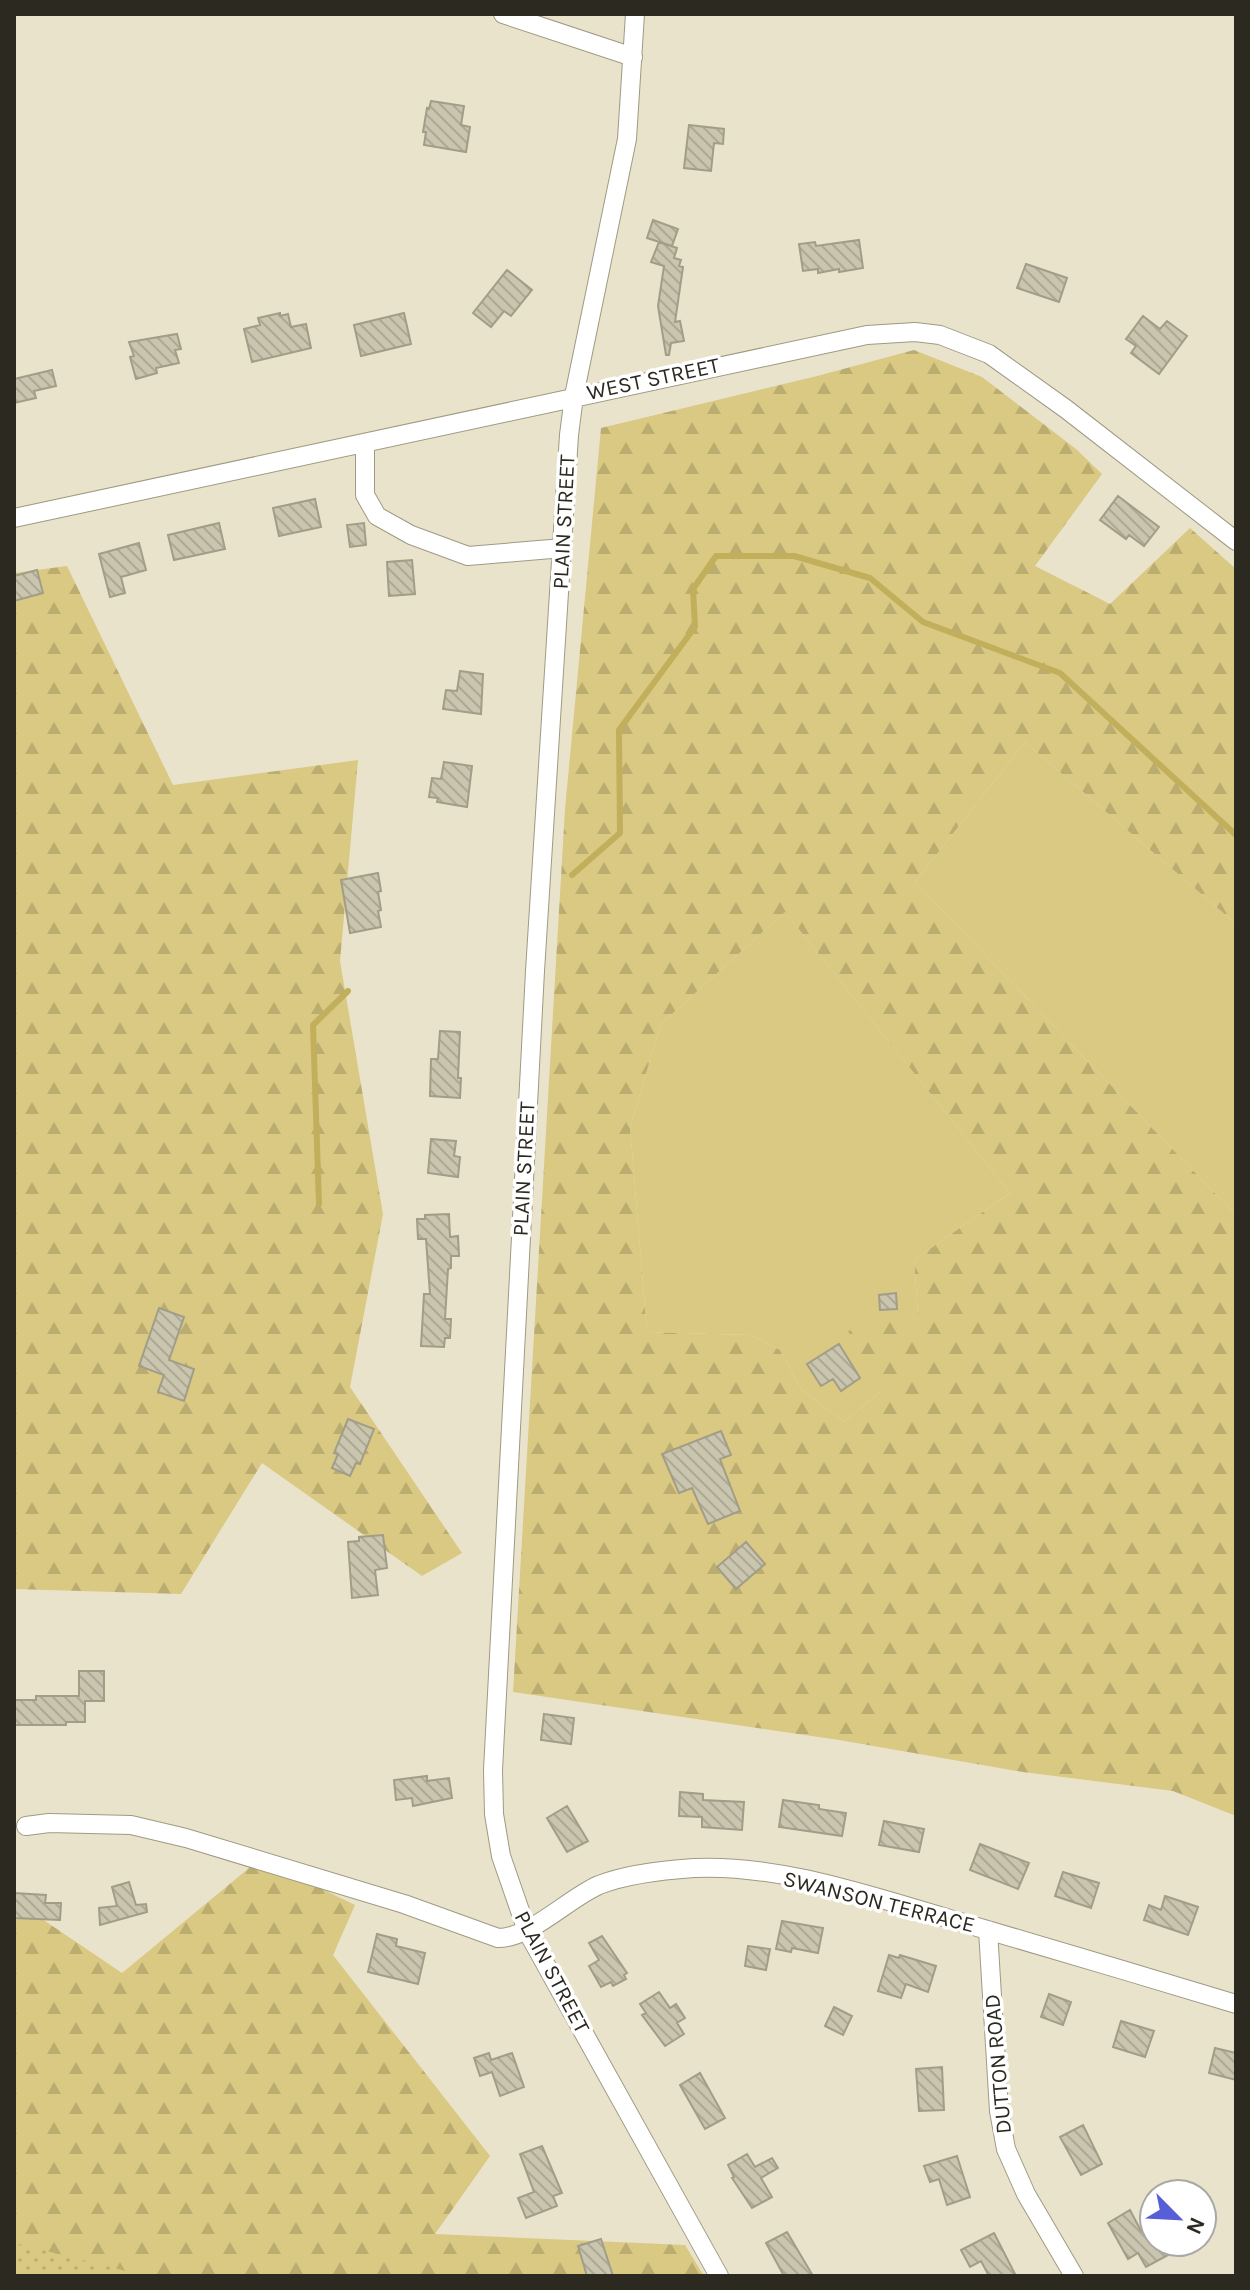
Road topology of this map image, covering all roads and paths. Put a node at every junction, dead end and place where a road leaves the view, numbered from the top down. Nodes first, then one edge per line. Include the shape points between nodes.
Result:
1 (503, 14) edge
2 (635, 14) edge
3 (633, 57) junction
4 (574, 396) junction
5 (365, 443) junction
6 (14, 518) edge
7 (1236, 541) edge
8 (563, 548) junction
9 (26, 1826) dead end
10 (988, 1930) junction
11 (527, 1931) junction
12 (1236, 2004) edge
13 (719, 2276) edge
14 (1074, 2276) edge

1 - 3 street
2 - 3 street, PLAIN STREET
3 - 4 street, PLAIN STREET via 627,139
4 - 5 street, WEST STREET
4 - 7 street, WEST STREET via 867,335 940,335 989,354 1020,375
4 - 8 street, PLAIN STREET
5 - 6 street, WEST STREET
5 - 8 street via 365,495 377,516 411,535 468,556
8 - 11 street, PLAIN STREET via 493,1770 501,1856
9 - 11 street via 131,1825 404,1904 491,1937
10 - 11 street, SWANSON TERRACE via 855,1891 752,1871 696,1868 600,1885
10 - 12 street, SWANSON TERRACE
10 - 14 street, DUTTON ROAD via 1001,2129 1026,2194
11 - 13 street, PLAIN STREET

